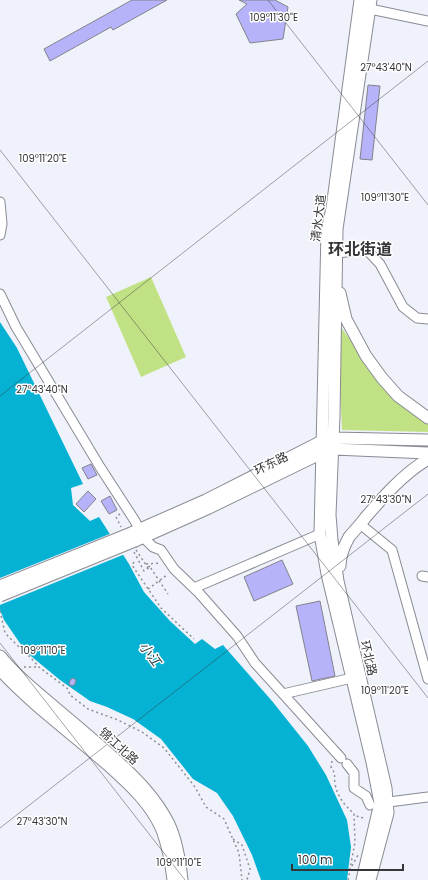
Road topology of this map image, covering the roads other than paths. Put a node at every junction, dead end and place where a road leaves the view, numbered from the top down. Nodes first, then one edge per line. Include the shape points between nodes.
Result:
1 (360, 0) edge
2 (370, 4) edge
3 (428, 21) edge
4 (0, 202) edge
5 (0, 235) edge
6 (336, 253) junction
7 (336, 273) junction
8 (0, 294) edge
9 (428, 319) edge
10 (428, 418) edge
11 (428, 440) edge
12 (327, 445) junction
13 (428, 453) edge
14 (428, 459) edge
15 (360, 524) junction
16 (320, 534) junction
17 (134, 537) junction
18 (338, 581) junction
19 (0, 586) edge
20 (194, 588) junction
21 (0, 596) edge
22 (0, 656) edge
23 (0, 670) edge
24 (352, 678) junction
25 (428, 679) edge
26 (283, 694) junction
27 (428, 798) edge
28 (379, 803) junction
29 (173, 880) edge
30 (182, 880) edge
31 (362, 880) edge
32 (370, 880) edge

1 - 12 main road, 清水大道 via 327,230
2 - 3 street
2 - 6 main road, 清水大道 via 337,229
4 - 5 street
6 - 7 main road, 清水大道
6 - 9 street via 367,250 380,264 403,307 417,318
7 - 10 main road via 346,319 366,356 398,396
7 - 12 main road, 清水大道
8 - 17 street via 16,327 96,460
11 - 12 main road
12 - 13 main road
12 - 16 main road, 环北路
12 - 17 main road via 206,500
12 - 18 main road, 环北路 via 332,540
14 - 15 main road via 401,479
15 - 18 main road via 349,537 340,556
15 - 25 street via 392,550
16 - 20 street
16 - 24 main road, 环北路
17 - 19 main road, bridge
17 - 20 street via 161,550 171,565
17 - 21 main road, bridge
18 - 28 main road, 环北路 via 386,788
20 - 26 street via 237,636 255,663
22 - 30 main road, 锦江北路 via 24,681 99,744 148,791 170,826
23 - 29 main road, 锦江北路 via 133,787 162,829 170,855
24 - 26 street
24 - 28 main road, 环北路
26 - 28 street via 354,773 354,788
27 - 28 street
28 - 31 main road, 环北路
28 - 32 main road, 环北路 via 388,813

